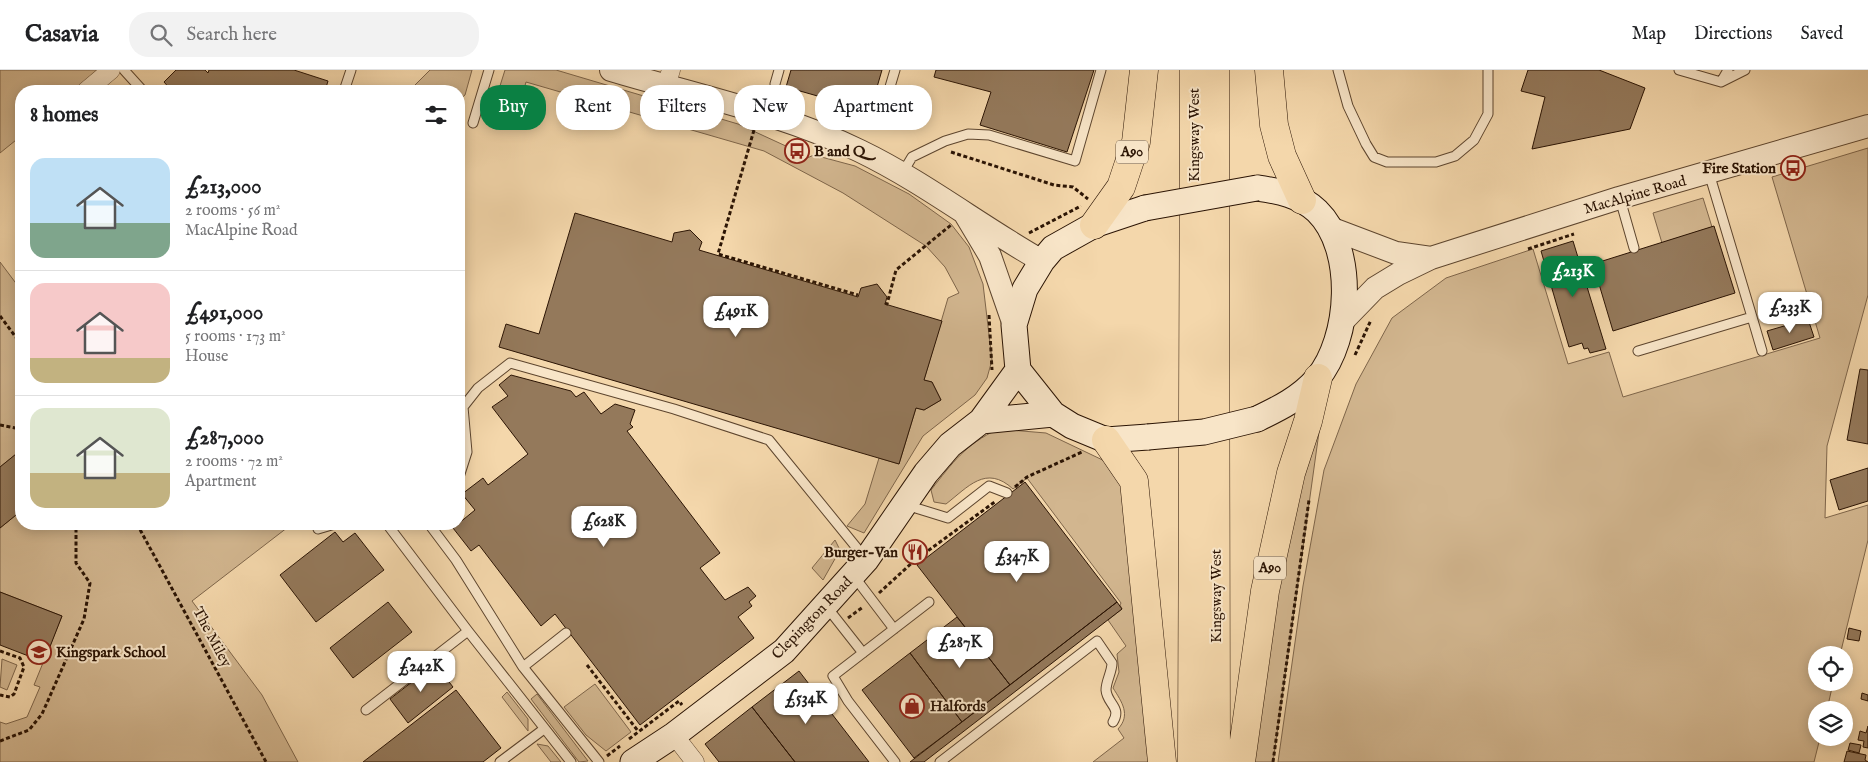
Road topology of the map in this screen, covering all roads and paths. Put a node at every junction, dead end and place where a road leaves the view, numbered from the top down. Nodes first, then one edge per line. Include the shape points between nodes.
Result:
1 (111, 70) edge
2 (124, 70) edge
3 (350, 70) edge
4 (489, 70) edge
5 (611, 70) edge
6 (779, 70) edge
7 (895, 70) edge
8 (1101, 70) edge
9 (1144, 70) edge
10 (1194, 70) edge
11 (1215, 70) edge
12 (1269, 70) edge
13 (1338, 70) edge
14 (1488, 70) edge
15 (1680, 70) edge
16 (1728, 70) edge
17 (1745, 70) edge
18 (669, 78) edge
19 (1722, 82) junction
20 (775, 84) dead end
21 (93, 85) edge
22 (138, 85) edge
23 (346, 85) edge
24 (891, 85) edge
25 (734, 105) edge
26 (473, 123) dead end
27 (1868, 126) edge
28 (754, 130) edge
29 (805, 130) edge
30 (925, 151) junction
31 (903, 172) junction
32 (1709, 173) junction
33 (1620, 198) junction
34 (1302, 200) junction
35 (958, 223) junction
36 (1094, 225) junction
37 (1330, 228) junction
38 (1581, 232) dead end
39 (1009, 242) junction
40 (1634, 248) dead end
41 (1519, 251) dead end
42 (1431, 258) junction
43 (1042, 261) junction
44 (858, 295) dead end
45 (886, 304) dead end
46 (988, 310) dead end
47 (1377, 314) dead end
48 (0, 316) edge
49 (1752, 317) junction
50 (1341, 323) junction
51 (1014, 325) junction
52 (15, 336) edge
53 (1638, 351) dead end
54 (1762, 351) dead end
55 (1352, 360) dead end
56 (1018, 370) junction
57 (990, 375) dead end
58 (1318, 378) junction
59 (465, 404) edge
60 (1053, 414) junction
61 (981, 421) junction
62 (0, 425) edge
63 (15, 428) edge
64 (465, 430) edge
65 (1096, 445) junction
66 (465, 458) edge
67 (1310, 491) dead end
68 (1007, 493) junction
69 (904, 505) junction
70 (76, 530) edge
71 (140, 530) edge
72 (392, 530) edge
73 (434, 530) edge
74 (860, 567) junction
75 (872, 600) junction
76 (929, 602) dead end
77 (833, 615) junction
78 (894, 629) junction
79 (468, 631) junction
80 (566, 633) dead end
81 (0, 651) edge
82 (863, 653) junction
83 (587, 665) dead end
84 (523, 667) junction
85 (0, 695) edge
86 (366, 710) dead end
87 (1114, 722) dead end
88 (544, 728) junction
89 (638, 731) dead end
90 (674, 735) junction
91 (0, 741) edge
92 (266, 762) edge
93 (500, 762) edge
94 (571, 762) edge
95 (599, 762) edge
96 (633, 762) edge
97 (695, 762) edge
98 (895, 762) edge
99 (940, 762) edge
100 (1162, 762) edge
101 (1192, 762) edge
102 (1216, 762) edge
103 (1241, 762) edge
104 (1273, 762) edge

1 - 21 street
2 - 22 lane
3 - 23 lane
4 - 26 lane
5 - 18 street
6 - 20 lane
7 - 24 lane
8 - 30 lane via 1075,161 978,134 955,137
9 - 36 highway, A90 via 1133,151 1121,187
10 - 101 highway, Kingsway West
11 - 102 highway, Kingsway West
12 - 34 highway via 1274,124 1282,156
13 - 14 lane via 1348,106 1366,144 1374,157 1386,162 1436,162 1455,156 1474,140 1488,114
15 - 19 lane
16 - 19 lane
17 - 19 lane
18 - 25 street
27 - 32 street, MacAlpine Road
28 - 44 path via 718,254
29 - 31 street via 842,143
30 - 31 lane via 912,157
30 - 39 path via 950,151 1054,185 1073,187 1091,201
31 - 35 street
32 - 33 street, MacAlpine Road
32 - 49 lane
33 - 40 lane
33 - 42 street, MacAlpine Road
34 - 36 main road, Kingsway West, bridge via 1282,192 1257,188 1145,208
34 - 37 main road, Kingsway West via 1317,211
35 - 39 street via 989,226
35 - 45 path via 896,270
35 - 51 street via 990,256
36 - 43 main road, Kingsway West via 1053,248
37 - 42 street, MacAlpine Road via 1396,253
37 - 50 main road, Kingsway West via 1342,262 1344,294
38 - 41 path
39 - 43 street
42 - 50 street, MacAlpine Road via 1375,288
43 - 51 main road, Kingsway West via 1025,289
46 - 57 path via 994,368
47 - 55 path
48 - 52 path
49 - 53 lane
49 - 54 lane
50 - 58 main road, Kingsway West via 1333,350
51 - 56 main road, Kingsway West
56 - 60 main road, Kingsway West
56 - 61 main road, Clepington Road
58 - 65 main road, Kingsway West, bridge via 1290,403 1257,419 1204,432
58 - 103 highway, A90 via 1291,473 1265,591
59 - 74 lane via 478,388 510,363 674,409 769,440
60 - 61 main road
60 - 65 main road, Kingsway West
61 - 69 main road, Clepington Road via 950,445
62 - 63 path
64 - 66 lane
65 - 68 path via 1027,478
65 - 100 highway via 1134,481
67 - 104 path
68 - 69 lane via 989,486 948,518
68 - 75 path via 914,561
69 - 74 main road, Clepington Road
70 - 91 path via 76,563 90,583 84,619 42,714 29,730
71 - 92 path, The Miley
72 - 79 lane
73 - 84 lane
74 - 75 lane
74 - 77 main road, Clepington Road
75 - 77 path
75 - 78 lane
76 - 78 lane
77 - 82 lane
77 - 90 main road, Clepington Road
78 - 82 lane
79 - 86 lane
79 - 88 lane
80 - 84 lane
81 - 85 path via 20,658 24,667 14,694 10,697
82 - 98 lane via 834,676 848,701
83 - 89 path
84 - 95 lane
87 - 99 lane via 1116,708 1107,695 1106,687 1112,663 1097,641
88 - 93 lane
88 - 94 lane
90 - 96 main road, Clepington Road
90 - 97 street

